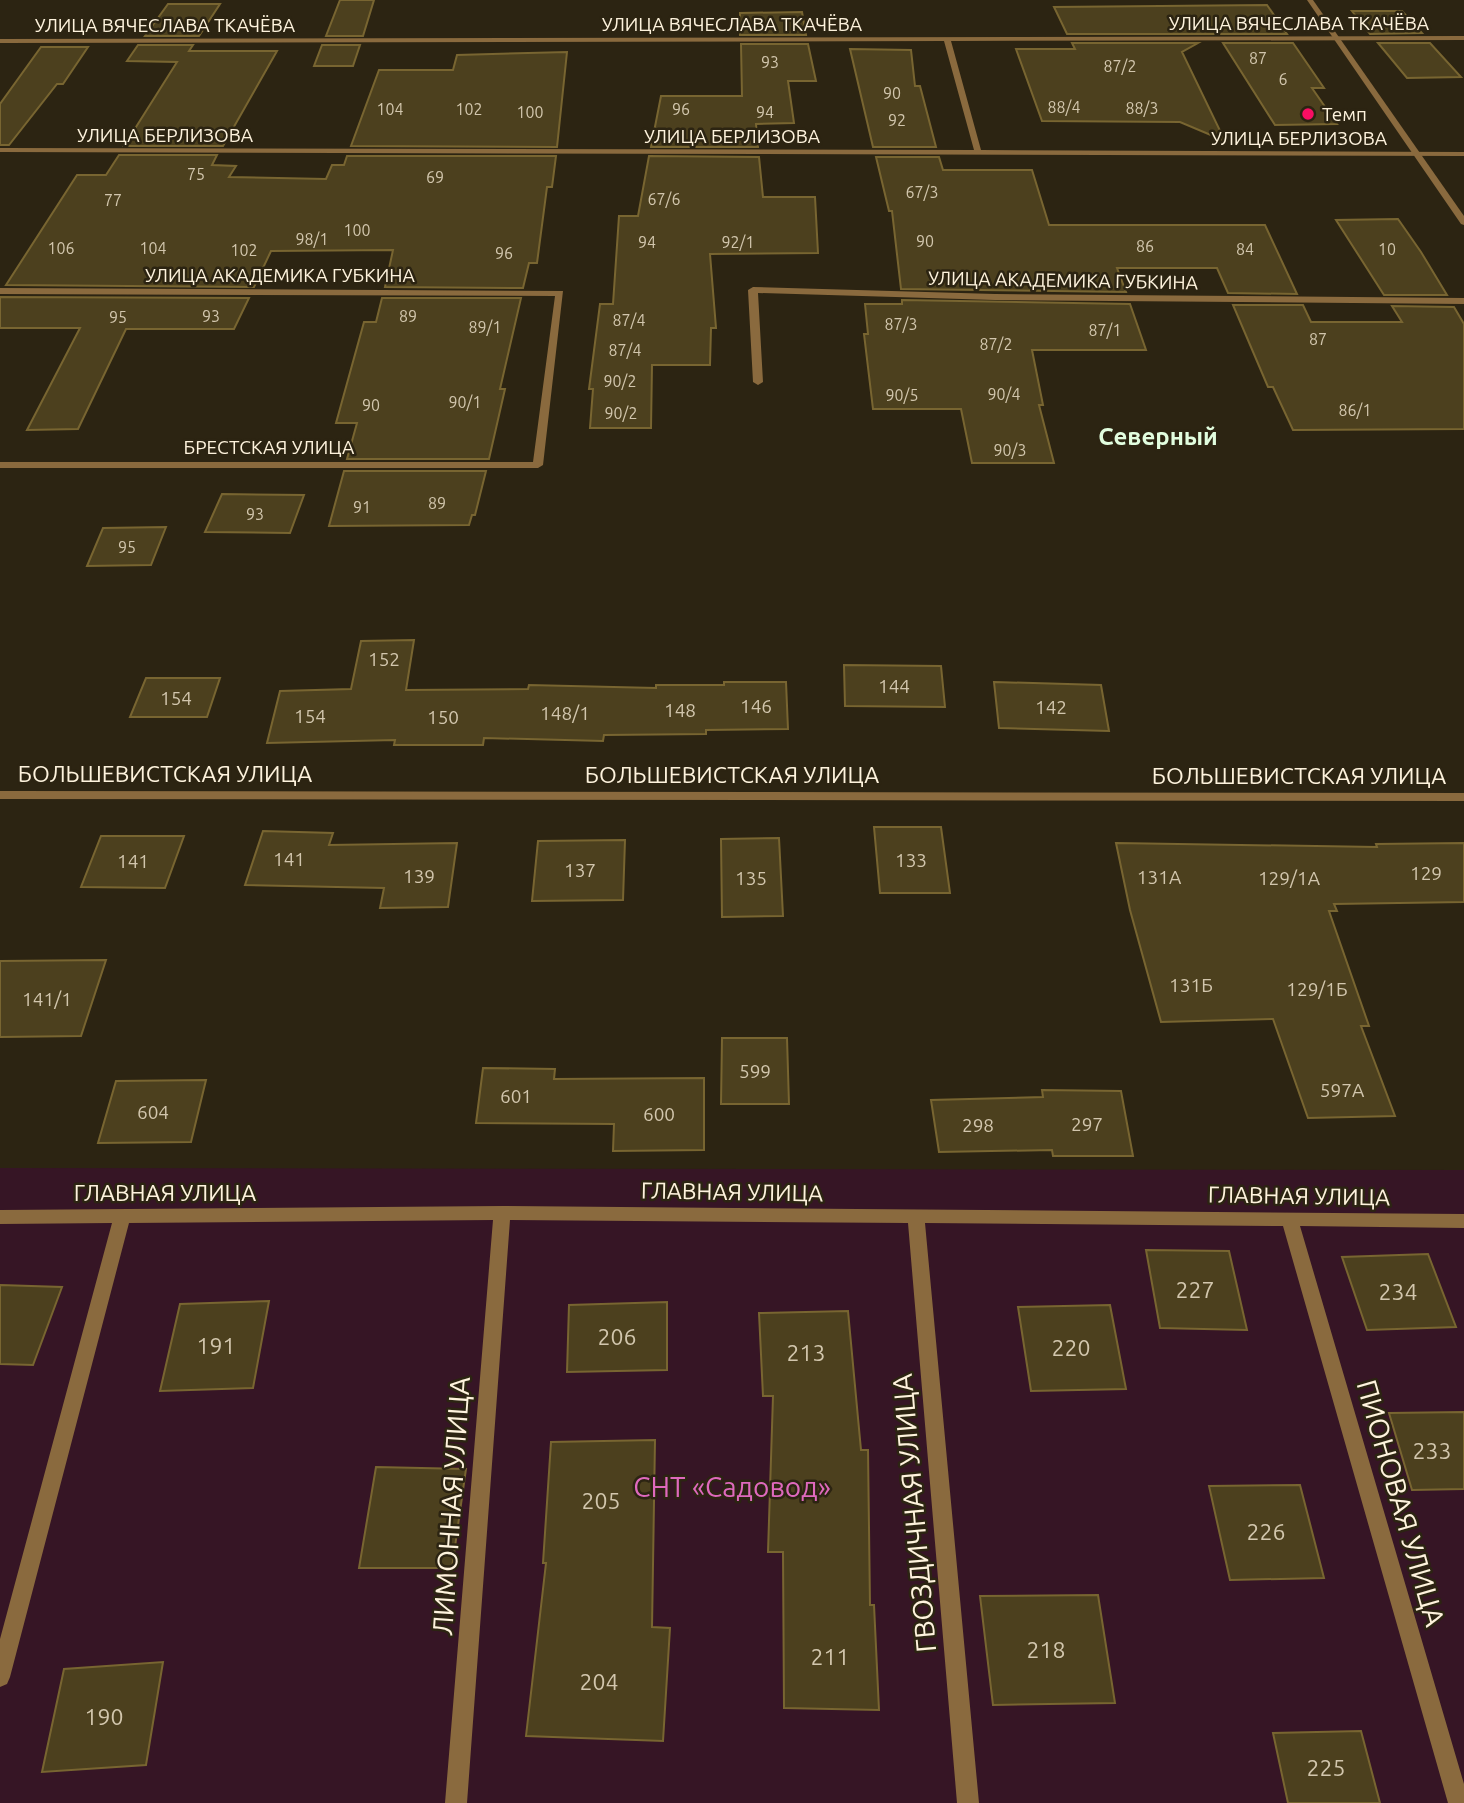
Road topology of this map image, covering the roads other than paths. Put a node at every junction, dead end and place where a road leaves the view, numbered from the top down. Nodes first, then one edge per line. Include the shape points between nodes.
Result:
1 (1310, 0) edge
2 (1337, 38) junction
3 (1464, 38) edge
4 (947, 40) junction
5 (1, 42) edge
6 (0, 150) edge
7 (978, 152) junction
8 (1464, 154) edge
9 (1416, 155) junction
10 (1464, 222) edge
11 (0, 291) edge
12 (1464, 301) edge
13 (758, 382) dead end
14 (0, 465) edge
15 (538, 465) joint
16 (0, 794) edge
17 (1464, 797) edge
18 (502, 1213) junction
19 (122, 1216) junction
20 (0, 1217) edge
21 (916, 1217) junction
22 (1289, 1218) junction
23 (1464, 1221) edge
24 (0, 1676) edge
25 (456, 1803) edge
26 (968, 1803) edge
27 (1460, 1803) edge

1 - 2 street
2 - 3 street, УЛИЦА ВЯЧЕСЛАВА ТКАЧЁВА
2 - 4 street, УЛИЦА ВЯЧЕСЛАВА ТКАЧЁВА
2 - 9 street
4 - 5 street, УЛИЦА ВЯЧЕСЛАВА ТКАЧЁВА
4 - 7 street
6 - 7 street, УЛИЦА БЕРЛИЗОВА
7 - 9 street, УЛИЦА БЕРЛИЗОВА
8 - 9 street, УЛИЦА БЕРЛИЗОВА
9 - 10 street
11 - 15 street, УЛИЦА АКАДЕМИКА ГУБКИНА via 560,293
12 - 13 street, УЛИЦА АКАДЕМИКА ГУБКИНА via 753,290
14 - 15 street, БРЕСТСКАЯ УЛИЦА
16 - 17 street, БОЛЬШЕВИСТСКАЯ УЛИЦА
18 - 19 street, ГЛАВНАЯ УЛИЦА
18 - 21 street, ГЛАВНАЯ УЛИЦА
18 - 25 street, ЛИМОННАЯ УЛИЦА
19 - 20 street, ГЛАВНАЯ УЛИЦА
19 - 24 street
21 - 22 street, ГЛАВНАЯ УЛИЦА
21 - 26 street, ГВОЗДИЧНАЯ УЛИЦА
22 - 23 street, ГЛАВНАЯ УЛИЦА
22 - 27 street, ПИОНОВАЯ УЛИЦА

